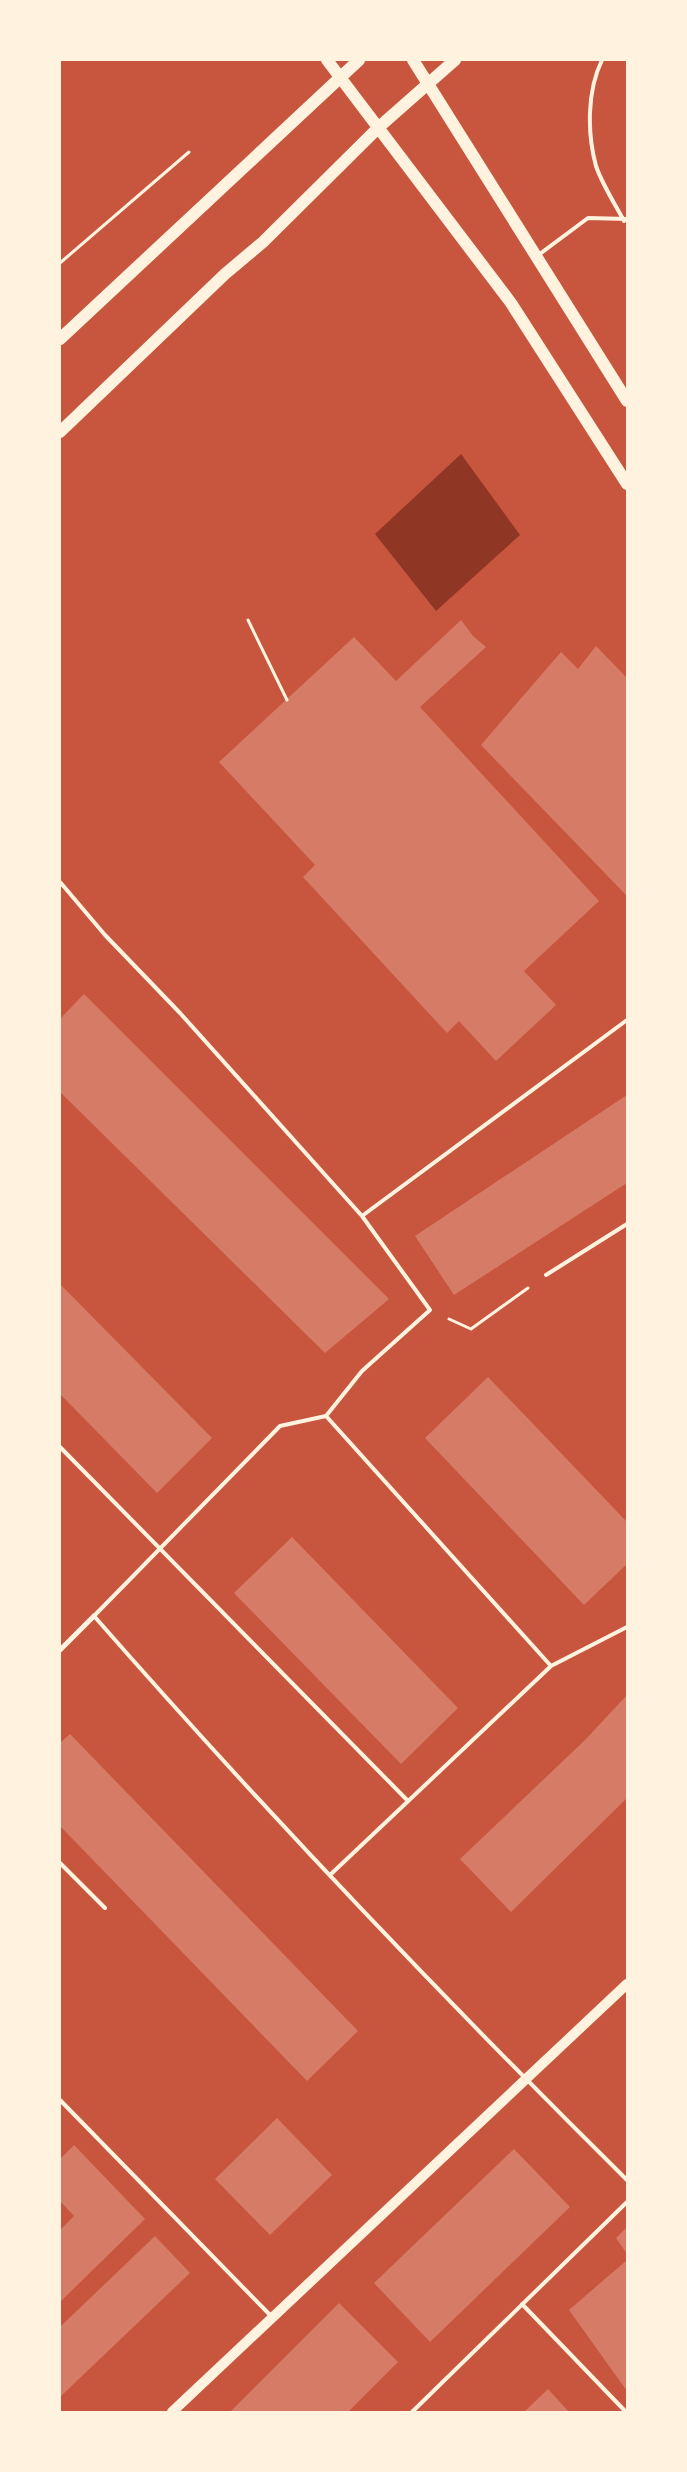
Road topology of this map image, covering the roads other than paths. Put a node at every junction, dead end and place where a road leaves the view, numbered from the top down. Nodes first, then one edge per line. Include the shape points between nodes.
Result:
1 (327, 60) edge
2 (359, 60) edge
3 (413, 60) edge
4 (455, 60) edge
5 (602, 60) edge
6 (340, 77) junction
7 (429, 84) junction
8 (379, 127) junction
9 (626, 220) edge
10 (537, 256) junction
11 (60, 339) edge
12 (627, 400) edge
13 (60, 432) edge
14 (627, 484) edge
15 (60, 882) edge
16 (627, 1020) edge
17 (362, 1216) junction
18 (627, 1224) edge
19 (546, 1274) road end
20 (326, 1416) junction
21 (60, 1447) edge
22 (161, 1547) junction
23 (94, 1616) junction
24 (627, 1626) edge
25 (60, 1650) edge
26 (551, 1666) junction
27 (408, 1801) junction
28 (60, 1863) edge
29 (330, 1874) junction
30 (104, 1908) dead end
31 (627, 1984) edge
32 (525, 2080) junction
33 (60, 2100) edge
34 (627, 2180) edge
35 (627, 2202) edge
36 (522, 2304) junction
37 (272, 2318) junction
38 (172, 2412) edge
39 (412, 2412) edge
40 (626, 2412) edge

1 - 6 main road
2 - 6 main road
3 - 7 main road
4 - 7 main road
5 - 9 lane via 596,72 589,116 596,166
6 - 8 main road
6 - 11 main road
7 - 8 main road
7 - 10 main road
8 - 13 main road
8 - 14 main road via 511,303
9 - 10 lane via 588,218
10 - 12 main road
15 - 17 lane
16 - 17 lane
17 - 20 lane via 430,1310 362,1371
18 - 19 lane
20 - 22 lane via 280,1426
20 - 26 lane
21 - 22 lane
22 - 23 lane
22 - 27 lane
23 - 25 street
23 - 29 lane via 185,1720
24 - 26 lane
26 - 27 lane
27 - 29 lane
28 - 30 lane
29 - 32 lane
31 - 32 main road
32 - 34 lane
32 - 37 main road
33 - 37 lane
35 - 36 lane
36 - 39 lane
36 - 40 lane
37 - 38 main road

